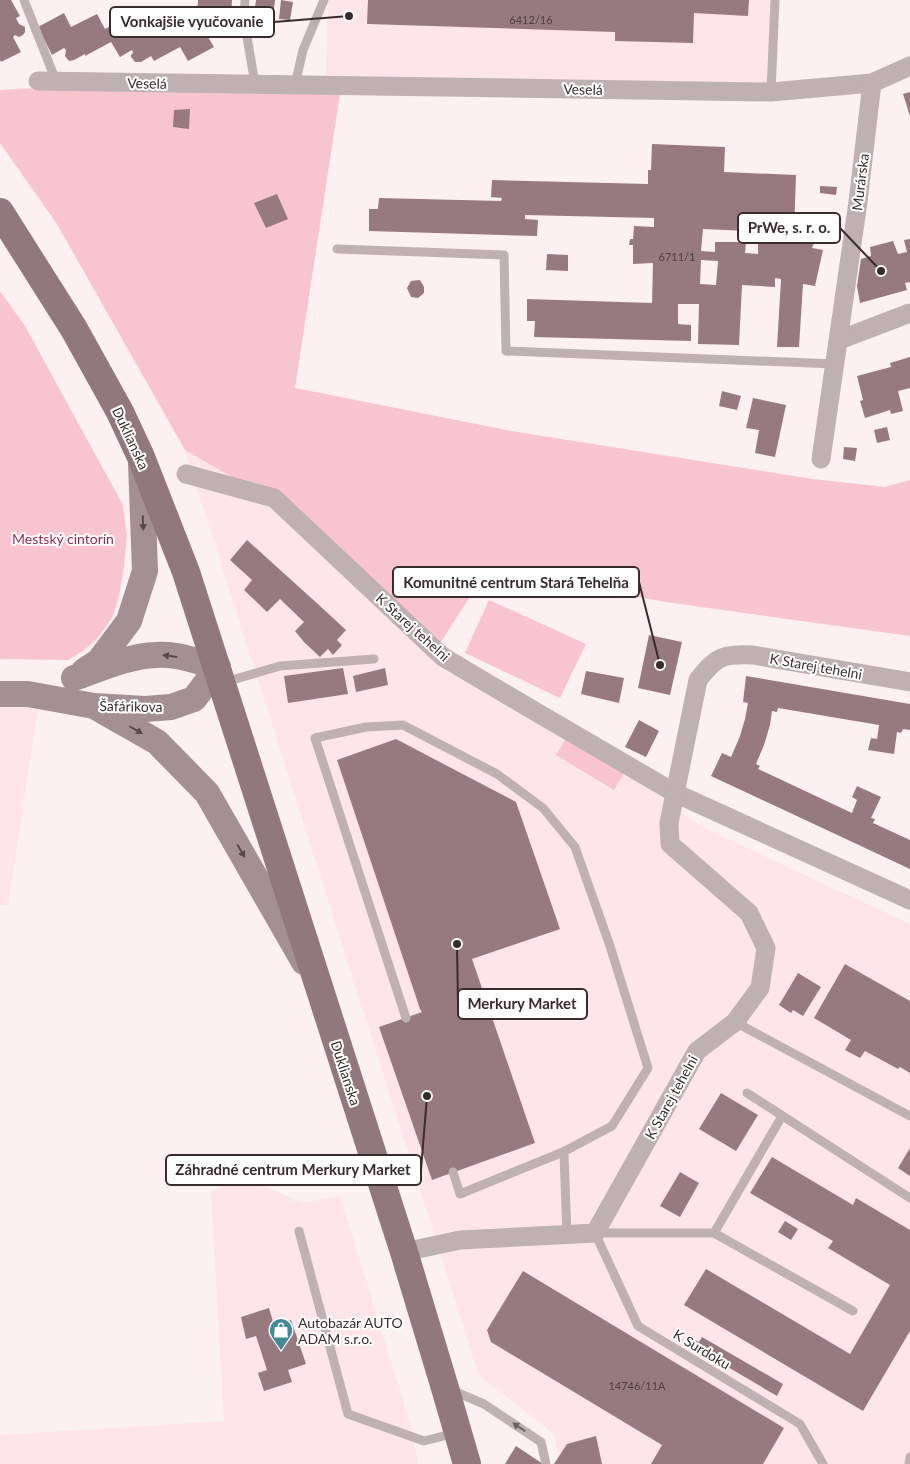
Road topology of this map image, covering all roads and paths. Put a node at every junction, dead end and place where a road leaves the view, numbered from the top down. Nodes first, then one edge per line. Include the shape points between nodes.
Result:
1 (24, 0) edge
2 (246, 0) edge
3 (324, 0) edge
4 (775, 0) edge
5 (910, 66) edge
6 (47, 81) joint
7 (872, 83) junction
8 (255, 84) junction
9 (295, 85) junction
10 (771, 92) junction
11 (0, 212) edge
12 (337, 249) dead end
13 (910, 313) edge
14 (839, 340) junction
15 (836, 364) junction
16 (141, 457) junction
17 (821, 459) dead end
18 (186, 474) dead end
19 (374, 659) dead end
20 (220, 675) junction
21 (74, 678) junction
22 (910, 682) edge
23 (0, 694) edge
24 (28, 694) junction
25 (94, 706) junction
26 (674, 793) junction
27 (910, 900) edge
28 (319, 989) junction
29 (406, 1018) dead end
30 (735, 1022) junction
31 (747, 1093) dead end
32 (782, 1116) junction
33 (910, 1116) edge
34 (564, 1155) dead end
35 (453, 1172) dead end
36 (910, 1198) edge
37 (299, 1231) dead end
38 (595, 1233) junction
39 (714, 1233) junction
40 (567, 1235) junction
41 (404, 1252) junction
42 (853, 1311) dead end
43 (446, 1388) junction
44 (458, 1432) junction
45 (910, 1457) edge
46 (467, 1464) edge
47 (546, 1464) edge
48 (823, 1464) edge
49 (909, 1464) edge

1 - 6 lane
2 - 8 lane via 244,19
3 - 9 lane via 303,50
4 - 10 lane
5 - 7 street, Veselá
6 - 8 street, Veselá
7 - 10 street, Veselá
7 - 14 street, Murárska
8 - 9 street, Veselá
9 - 10 street, Veselá
11 - 16 main road, Duklianska via 74,329
12 - 15 lane via 504,255 506,351
13 - 14 street
14 - 15 street, Murárska
15 - 17 street, Murárska
16 - 20 main road, Duklianska via 186,572
16 -> 21 street via 145,571 128,621 99,661
18 - 26 street, K Starej tehelni via 274,498 444,657
19 - 20 lane via 280,666
20 -> 21 street via 184,658 157,654 123,661
20 - 25 street, Šafárikova via 194,699 170,707
20 - 28 main road, Duklianska
21 - 24 street
22 - 26 street, K Starej tehelni via 753,655 730,654 712,662 698,680
23 - 24 street, Šafárikova
24 - 25 street, Šafárikova
25 -> 28 street via 157,742 207,793
26 - 27 street, K Starej tehelni
26 - 30 street, K Starej tehelni via 669,823 670,844 749,913 766,948 760,988
28 - 41 main road, Duklianska
29 - 35 lane via 315,738 366,727 403,725 498,774 543,808 575,846 610,946 648,1068 612,1126 563,1152 460,1194
30 - 33 lane
30 - 38 street, K Starej tehelni via 697,1050
31 - 32 lane
32 - 36 lane
32 - 39 lane
34 - 40 lane
37 - 44 lane via 348,1414 424,1441
38 - 39 lane
38 - 40 street
38 - 48 lane, K Surdoku via 638,1326 800,1424
39 - 42 lane
40 - 41 street via 460,1240
41 - 43 main road, Duklianska
43 - 44 main road, Duklianska
47 -> 43 lane via 541,1442 484,1404
44 - 46 main road, Duklianska
45 - 49 lane

